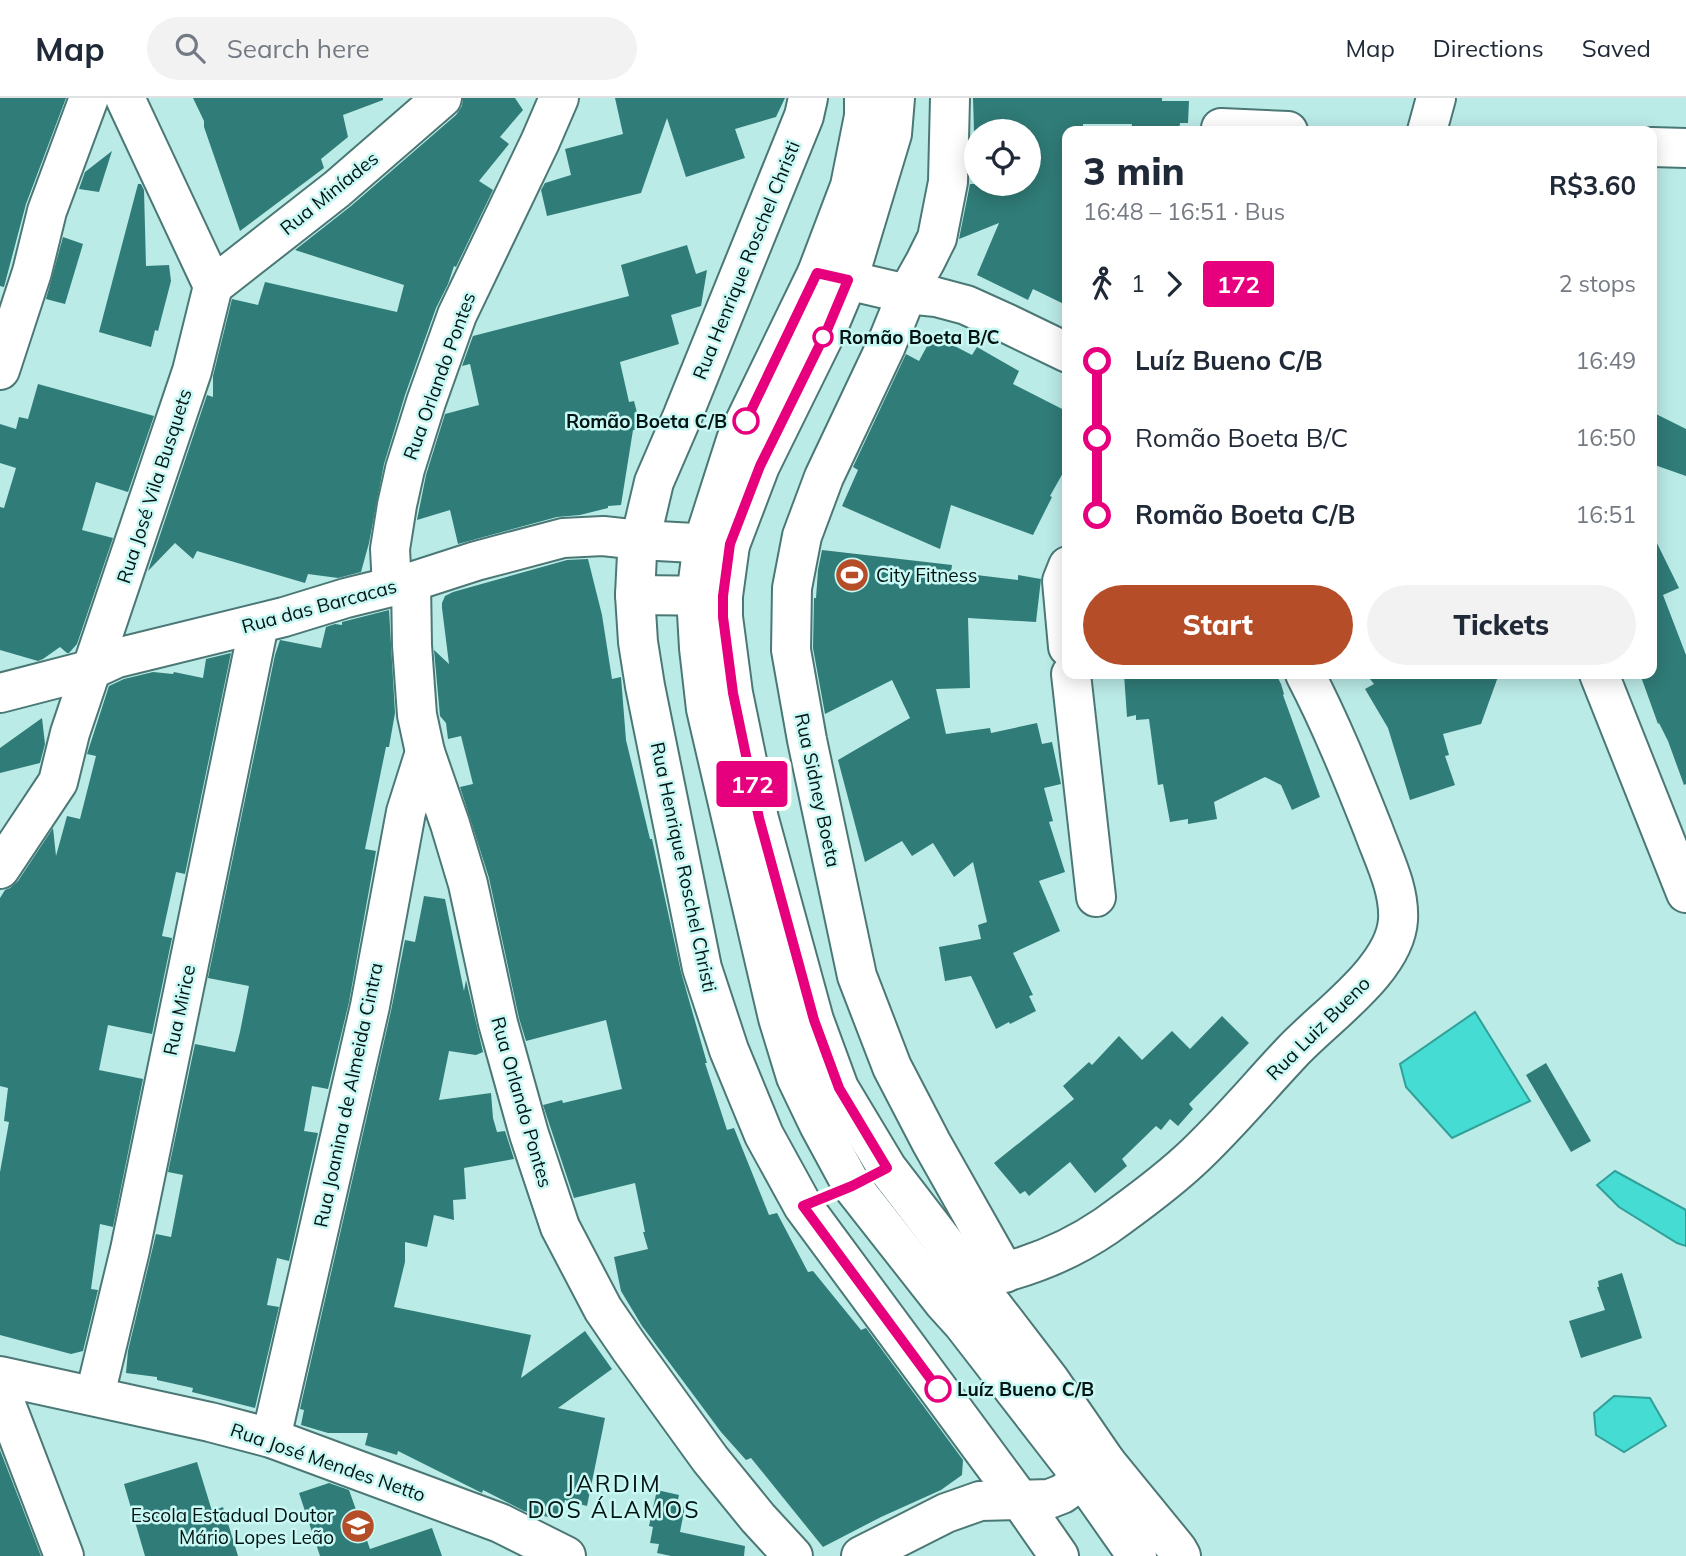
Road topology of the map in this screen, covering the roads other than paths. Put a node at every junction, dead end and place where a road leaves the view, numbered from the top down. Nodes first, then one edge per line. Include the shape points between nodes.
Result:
1 (89, 98) edge
2 (125, 98) edge
3 (442, 98) edge
4 (559, 98) edge
5 (808, 98) edge
6 (864, 98) edge
7 (895, 98) edge
8 (950, 98) edge
9 (1436, 98) edge
10 (1220, 119) edge
11 (1260, 126) edge
12 (1428, 126) edge
13 (1657, 147) edge
14 (1686, 148) edge
15 (833, 276) junction
16 (213, 286) junction
17 (907, 294) junction
18 (1062, 350) edge
19 (0, 370) edge
20 (640, 540) junction
21 (716, 544) junction
22 (401, 584) junction
23 (635, 595) junction
24 (709, 596) junction
25 (258, 624) junction
26 (93, 669) junction
27 (1072, 679) edge
28 (1307, 679) edge
29 (1601, 679) edge
30 (0, 693) edge
31 (425, 752) junction
32 (0, 869) edge
33 (1686, 893) edge
34 (1096, 897) dead end
35 (887, 1168) junction
36 (852, 1186) junction
37 (803, 1206) junction
38 (975, 1297) junction
39 (2, 1395) edge
40 (95, 1395) junction
41 (271, 1438) junction
42 (1094, 1470) junction
43 (1020, 1500) junction
44 (64, 1556) edge
45 (566, 1556) edge
46 (793, 1556) edge
47 (862, 1556) edge
48 (1059, 1556) edge
49 (1137, 1556) edge
50 (1181, 1556) edge

1 - 19 street via 47,211
2 - 16 street
3 - 16 street, Rua Miníades via 337,189
4 - 22 street, Rua Orlando Pontes via 457,315 426,402 405,469 390,549
5 - 20 street, Rua Henrique Roschel Christi via 654,482
6 - 15 street
7 - 15 street via 891,134
8 - 17 street, Rua Sidney Boeta via 948,182 937,238
9 - 12 street
10 - 11 street
13 - 14 street
15 - 17 street
15 - 21 street via 827,330
16 - 26 street, Rua José Vila Busquets via 192,371
17 - 18 street via 965,306
17 - 38 street, Rua Sidney Boeta via 802,536 792,588 791,650 857,976 891,1067 931,1142
20 - 21 street
20 - 22 street, Rua das Barcacas via 563,538
20 - 23 street, Rua Henrique Roschel Christi
21 - 24 street
22 - 25 street, Rua das Barcacas
22 - 31 street, Rua Orlando Pontes
23 - 24 street
23 - 37 street, Rua Henrique Roschel Christi via 645,686 702,968 764,1135
24 - 35 street via 723,617 733,693 759,818 814,1020 839,1088
24 - 36 street via 699,648 706,709 778,1018 796,1077
25 - 26 street, Rua das Barcacas via 117,658
25 - 40 street, Rua Mirice via 130,1250
26 - 30 street, Rua das Barcacas
26 - 32 street, Rua José Vila Busquets via 58,782
27 - 34 street
28 - 38 street, Rua Luiz Bueno via 1343,753 1390,875 1398,918 1389,951 1341,1007 1189,1161 1106,1226
29 - 33 street
31 - 41 street, Rua Joanina de Almeida Cintra via 406,812 370,1006
31 - 46 street, Rua Orlando Pontes via 468,884 498,1023 560,1227 603,1309 629,1347 710,1459
35 - 36 street
35 - 38 street
36 - 37 street
36 - 38 street
37 - 43 street, Rua Henrique Roschel Christi
38 - 42 street via 1049,1379
39 - 40 street, Rua José Mendes Netto
39 - 44 street
40 - 41 street, Rua José Mendes Netto
41 - 45 street, Rua José Mendes Netto via 500,1523
42 - 43 street via 1062,1494
42 - 49 street
42 - 50 street
43 - 47 street via 980,1501 946,1513
43 - 48 street, Rua Henrique Roschel Christi

